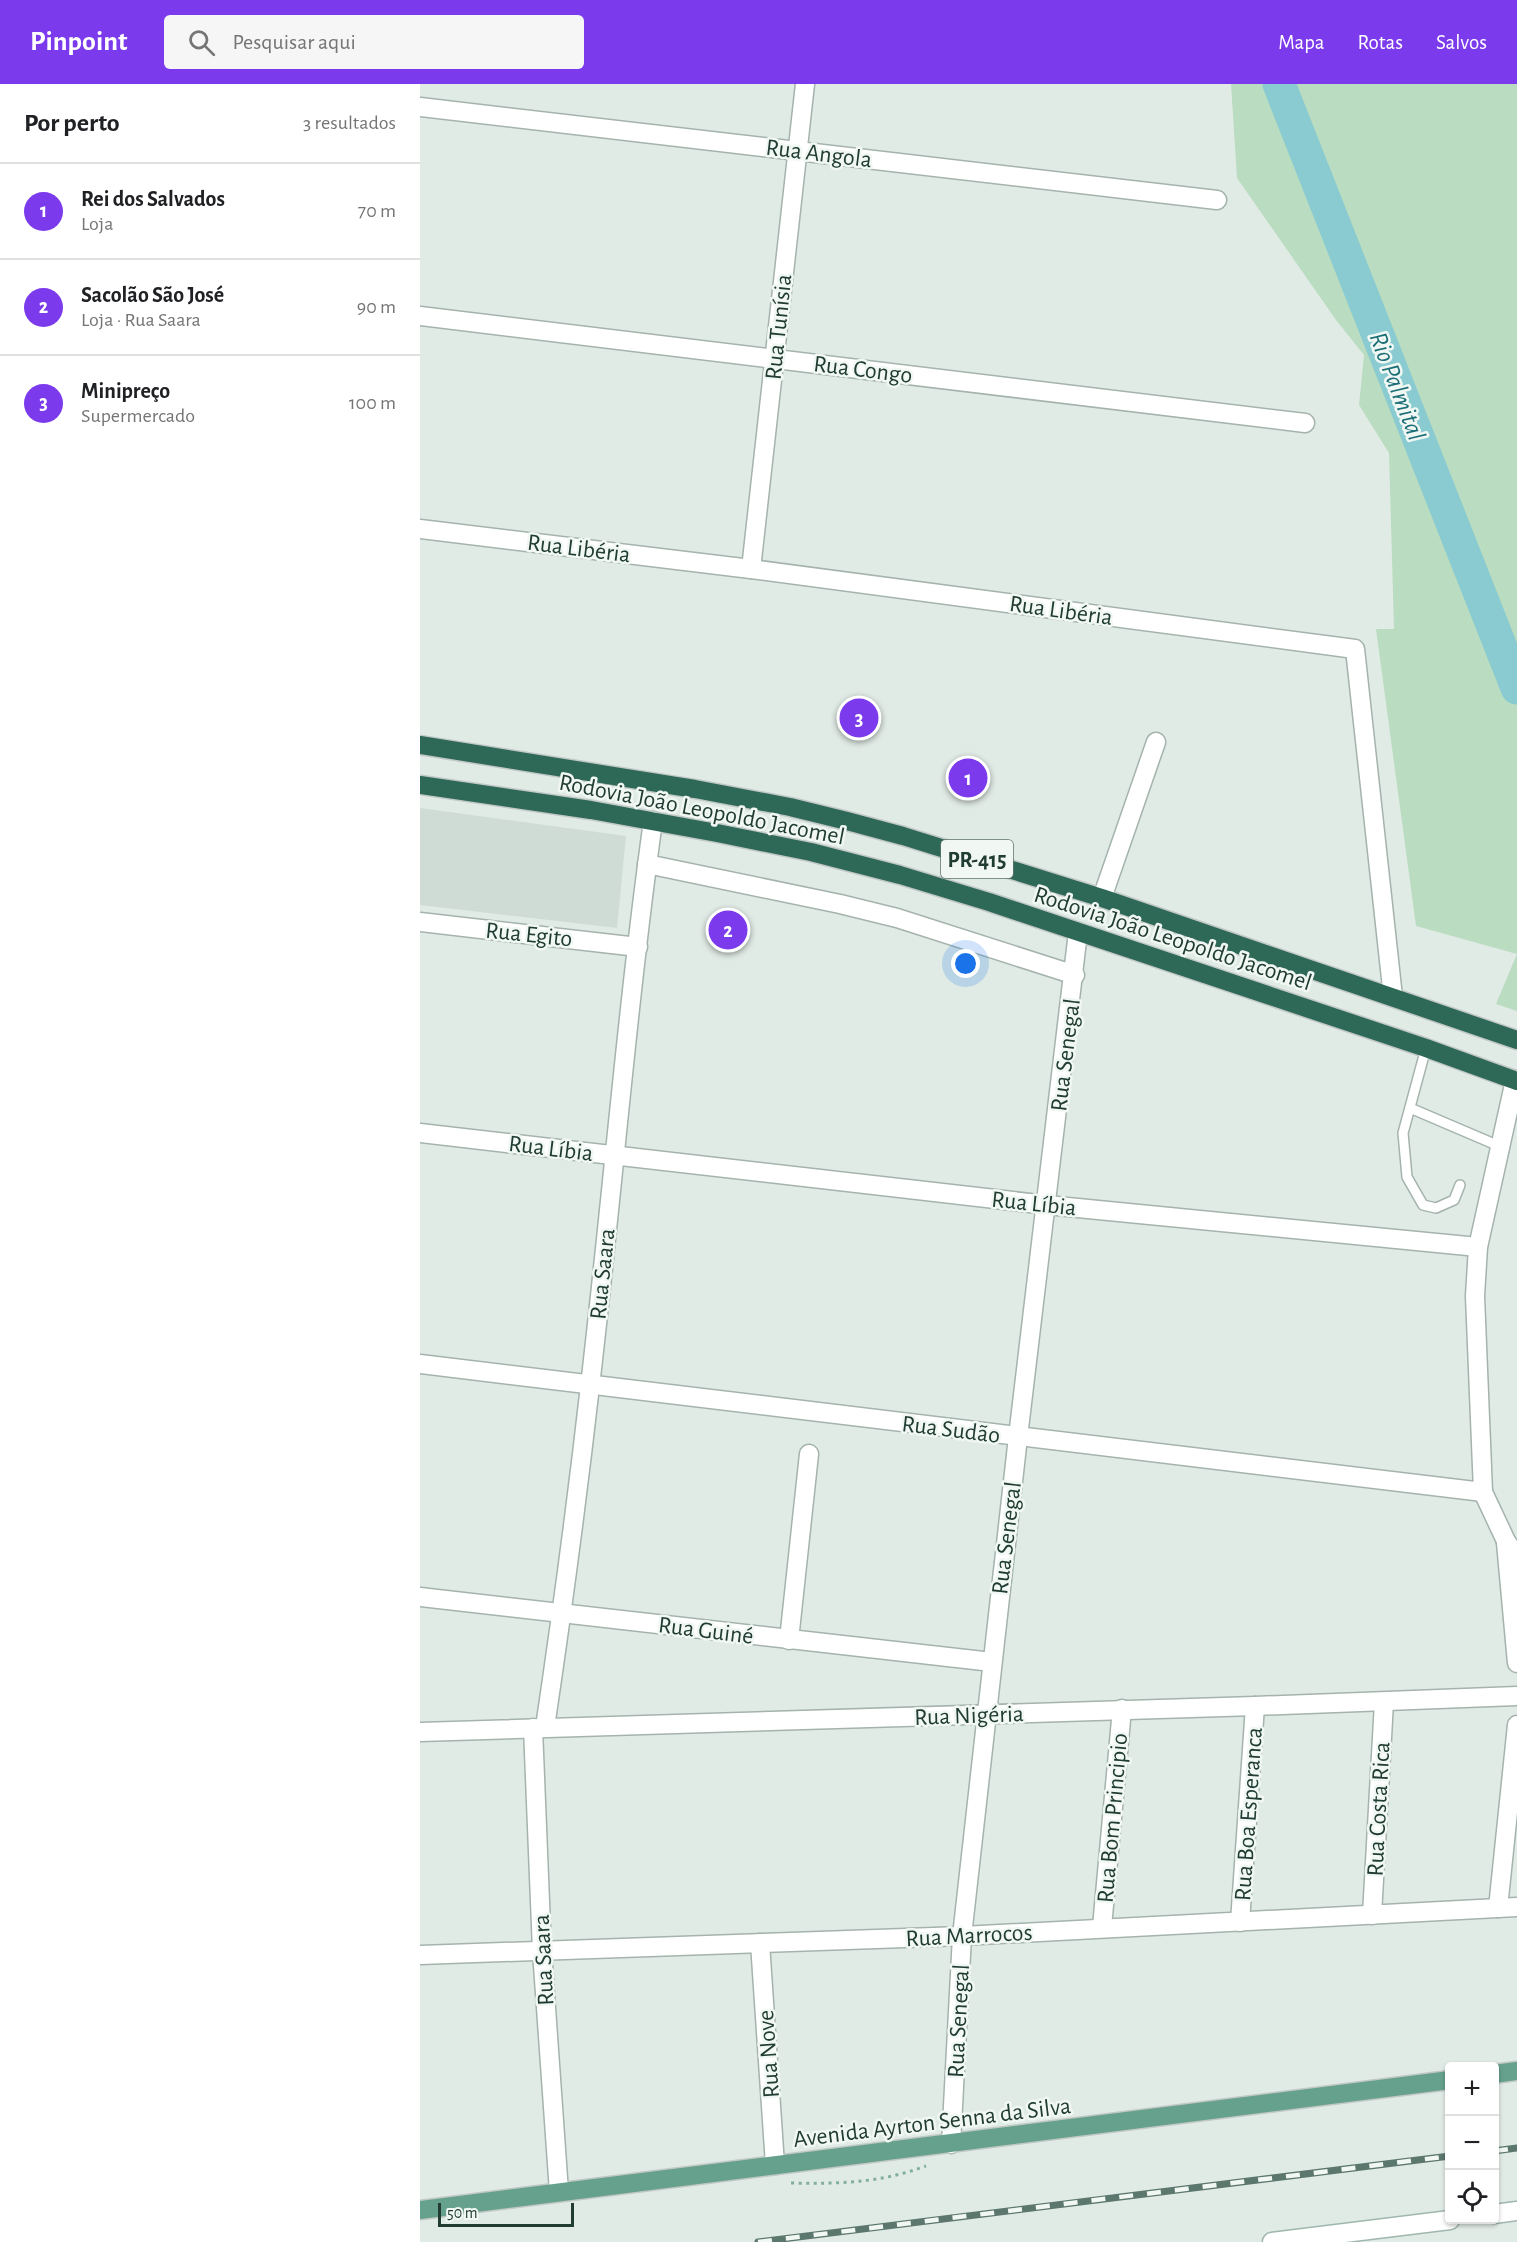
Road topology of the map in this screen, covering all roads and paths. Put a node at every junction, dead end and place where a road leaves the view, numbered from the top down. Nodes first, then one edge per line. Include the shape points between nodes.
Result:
1 (805, 84) edge
2 (420, 107) edge
3 (797, 150) junction
4 (1217, 200) dead end
5 (420, 316) edge
6 (774, 358) junction
7 (1305, 423) dead end
8 (420, 529) edge
9 (751, 569) junction
10 (1156, 742) dead end
11 (420, 746) edge
12 (420, 785) edge
13 (653, 821) junction
14 (647, 864) junction
15 (1102, 898) junction
16 (420, 922) edge
17 (1078, 932) junction
18 (638, 947) junction
19 (1075, 975) junction
20 (1393, 997) junction
21 (1517, 1040) edge
22 (1426, 1048) junction
23 (1516, 1081) edge
24 (1410, 1108) junction
25 (420, 1133) edge
26 (1499, 1146) junction
27 (614, 1156) junction
28 (1460, 1185) dead end
29 (1047, 1205) junction
30 (1478, 1247) junction
31 (420, 1364) edge
32 (591, 1384) junction
33 (1018, 1437) junction
34 (808, 1454) dead end
35 (1483, 1491) junction
36 (1506, 1541) junction
37 (1517, 1557) edge
38 (420, 1597) edge
39 (562, 1613) junction
40 (789, 1640) junction
41 (992, 1662) junction
42 (1517, 1663) edge
43 (1517, 1696) edge
44 (1384, 1702) junction
45 (1255, 1706) junction
46 (1122, 1709) junction
47 (987, 1714) junction
48 (1517, 1725) edge
49 (539, 1727) junction
50 (420, 1732) edge
51 (1517, 1907) edge
52 (1498, 1908) junction
53 (1372, 1915) junction
54 (1240, 1922) junction
55 (1102, 1927) junction
56 (963, 1936) junction
57 (760, 1943) junction
58 (542, 1951) junction
59 (420, 1955) edge
60 (1517, 2071) edge
61 (1499, 2073) edge
62 (1445, 2081) edge
63 (951, 2144) junction
64 (776, 2165) junction
65 (559, 2192) junction
66 (420, 2210) edge
67 (1517, 2211) edge
68 (1499, 2213) edge
69 (1445, 2221) edge
70 (1329, 2239) edge
71 (1272, 2242) edge

1 - 3 street, Rua Tunísia
2 - 3 street, Rua Angola
3 - 4 street, Rua Angola
3 - 6 street, Rua Tunísia
5 - 6 street, Rua Congo
6 - 7 street, Rua Congo
6 - 9 street, Rua Tunísia
8 - 9 street, Rua Libéria
9 - 20 street, Rua Libéria via 1355,649
10 - 15 street
11 - 15 highway, Rodovia João Leopoldo Jacomel / PR-415 via 597,772 790,807 903,836
12 - 13 highway, Rodovia João Leopoldo Jacomel / PR-415
13 - 14 street, Rua Saara
13 - 17 highway, Rodovia João Leopoldo Jacomel / PR-415 via 811,852 900,875
14 - 18 street, Rua Saara
14 - 19 street via 897,918
15 - 20 highway, Rodovia João Leopoldo Jacomel / PR-415
16 - 18 street, Rua Egito
17 - 19 street, Rua Senegal
17 - 22 highway, Rodovia João Leopoldo Jacomel / PR-415
18 - 27 street, Rua Saara
19 - 29 street, Rua Senegal
20 - 21 highway, Rodovia João Leopoldo Jacomel / PR-415
22 - 23 highway, Rodovia João Leopoldo Jacomel / PR-415
22 - 24 lane
23 - 26 street
24 - 26 lane
24 - 28 lane via 1403,1133 1407,1177 1422,1205 1436,1208 1454,1200
25 - 27 street, Rua Líbia
26 - 30 street
27 - 29 street, Rua Líbia
27 - 32 street, Rua Saara
29 - 30 street, Rua Líbia
29 - 33 street, Rua Senegal
30 - 35 street via 1475,1296
31 - 32 street, Rua Sudão
32 - 33 street, Rua Sudão
32 - 39 street, Rua Saara
33 - 35 street, Rua Sudão
33 - 41 street, Rua Senegal
34 - 40 street
35 - 36 street
36 - 37 street
36 - 42 street
38 - 39 street, Rua Guiné
39 - 40 street, Rua Guiné
39 - 49 street, Rua Saara
40 - 41 street, Rua Guiné
41 - 47 street, Rua Senegal
43 - 44 street, Rua Nigéria
44 - 45 street, Rua Nigéria
44 - 53 street, Rua Costa Rica
45 - 46 street, Rua Nigéria
45 - 54 street, Rua Boa Esperanca
46 - 47 street, Rua Nigéria
46 - 55 street, Rua Bom Principio
47 - 49 street, Rua Nigéria
47 - 56 street, Rua Senegal
48 - 52 street
49 - 50 street, Rua Nigéria
49 - 58 street, Rua Saara
51 - 52 street, Rua Marrocos
52 - 53 street, Rua Marrocos
53 - 54 street, Rua Marrocos
54 - 55 street, Rua Marrocos
55 - 56 street, Rua Marrocos
56 - 57 street, Rua Marrocos
56 - 63 street, Rua Senegal
57 - 58 street, Rua Marrocos
57 - 64 street, Rua Nove
58 - 59 street, Rua Marrocos
58 - 65 street, Rua Saara
60 - 61 main road
62 - 63 main road, Avenida Ayrton Senna da Silva
63 - 64 main road, Avenida Ayrton Senna da Silva
64 - 65 main road, Avenida Ayrton Senna da Silva
65 - 66 main road, Avenida Ayrton Senna da Silva
67 - 68 street
69 - 70 street
70 - 71 street

